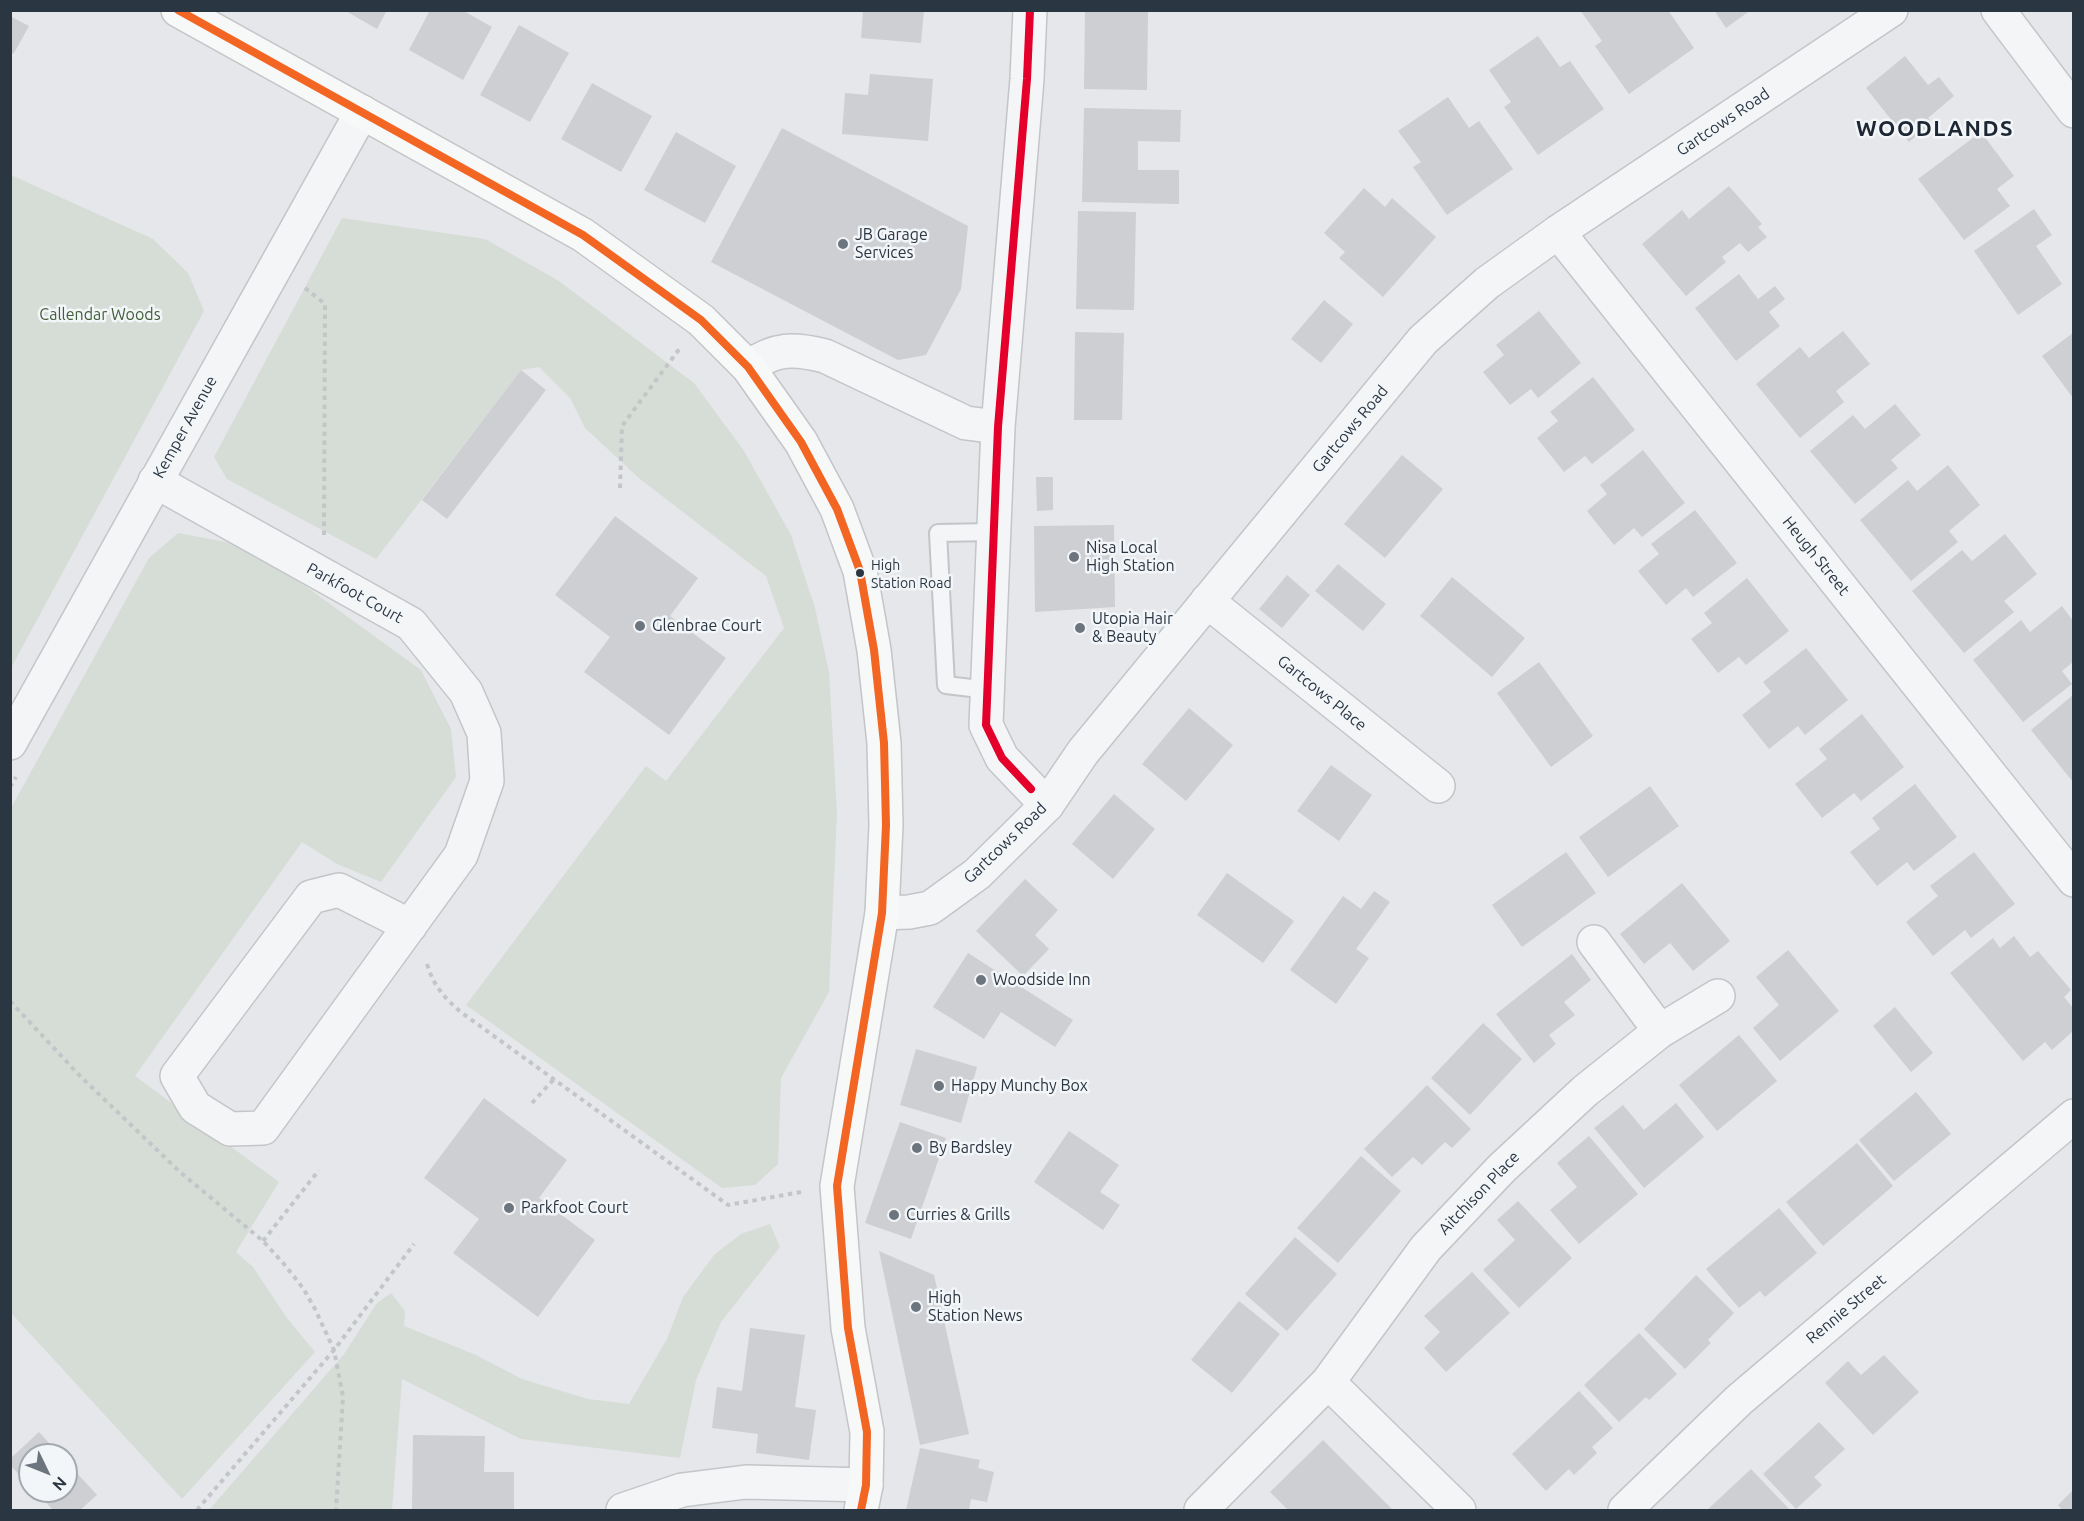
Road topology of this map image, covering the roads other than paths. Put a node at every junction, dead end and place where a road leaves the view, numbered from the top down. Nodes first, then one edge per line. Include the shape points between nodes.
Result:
1 (178, 10) edge
2 (1030, 10) edge
3 (1891, 10) edge
4 (1998, 10) edge
5 (2073, 111) edge
6 (362, 112) junction
7 (1558, 232) junction
8 (748, 367) junction
9 (998, 427) junction
10 (155, 481) junction
11 (993, 532) junction
12 (1207, 601) junction
13 (988, 690) junction
14 (10, 743) edge
15 (1438, 786) dead end
16 (1047, 805) junction
17 (2073, 880) edge
18 (882, 913) junction
19 (410, 926) junction
20 (1594, 942) dead end
21 (1718, 996) dead end
22 (1660, 1031) junction
23 (2073, 1116) edge
24 (1328, 1382) junction
25 (863, 1498) edge
26 (624, 1510) edge
27 (1201, 1510) edge
28 (1459, 1510) edge
29 (1625, 1510) edge

1 - 6 main road
2 - 9 street
3 - 7 street, Gartcows Road
4 - 5 street
6 - 8 main road via 583,236 700,320
6 - 10 street, Kemper Avenue
7 - 12 street, Gartcows Road via 1487,283 1423,339
7 - 17 street, Heugh Street
8 - 9 street via 764,357 802,350 825,356 966,423
8 - 18 main road via 801,442 837,509 860,571 884,743
9 - 11 street
10 - 14 street, Kemper Avenue
10 - 19 street, Parkfoot Court via 411,624 466,692 484,733 487,782 461,855
11 - 13 street
11 - 13 lane via 938,533 946,685
12 - 15 street, Gartcows Place
12 - 16 street, Gartcows Road via 1083,752
13 - 16 street via 986,725 1002,758
16 - 18 street, Gartcows Road via 977,874 930,908
18 - 25 main road via 837,1186 848,1328 867,1432
19 - 19 street, Parkfoot Court via 339,890 311,897 177,1076 195,1107 230,1129 263,1128
20 - 22 street
21 - 22 street, Aitchison Place
22 - 24 street, Aitchison Place via 1585,1090 1502,1168 1426,1248
23 - 29 street, Rennie Street via 1739,1400
24 - 27 street, Aitchison Place
24 - 28 street
25 - 26 street via 746,1482 682,1490

